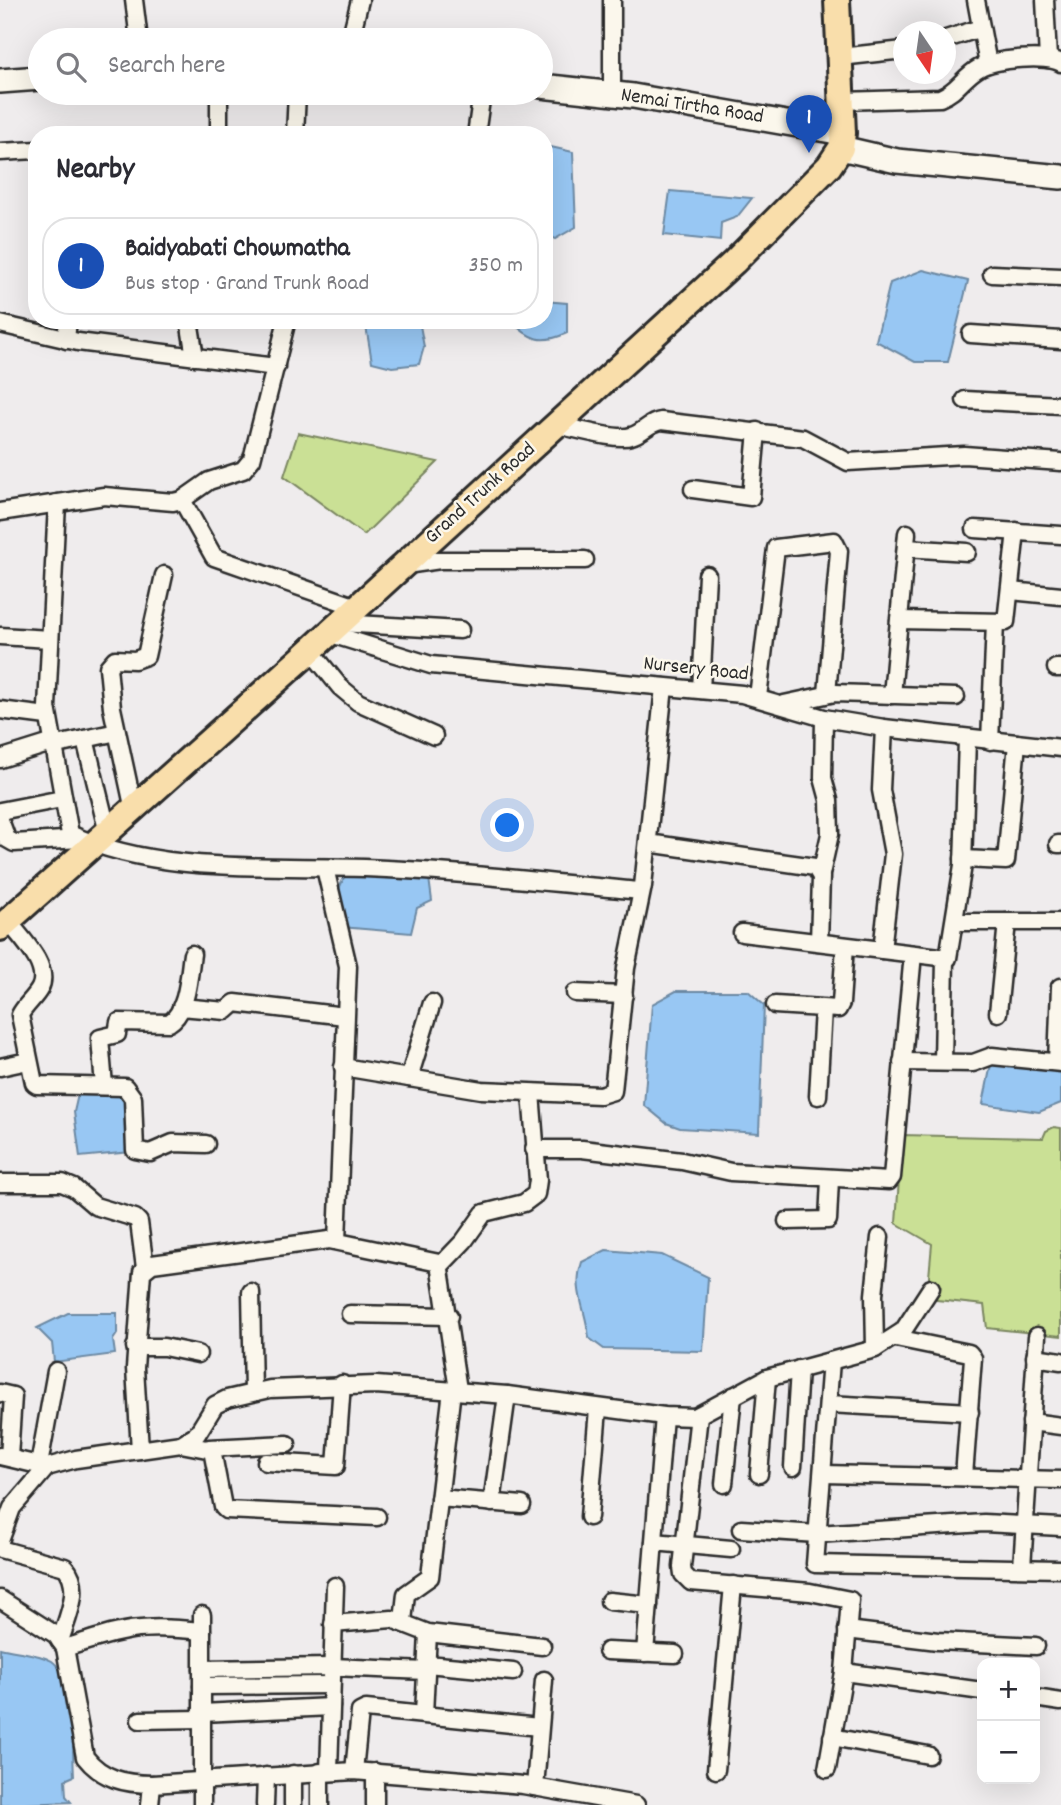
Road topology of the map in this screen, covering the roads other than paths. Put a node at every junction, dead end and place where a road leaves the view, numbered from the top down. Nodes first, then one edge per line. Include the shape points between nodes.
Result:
1 (134, 0) edge
2 (360, 0) edge
3 (612, 0) edge
4 (837, 0) edge
5 (976, 0) edge
6 (1045, 0) edge
7 (138, 28) edge
8 (353, 28) edge
9 (981, 28) junction
10 (956, 36) edge
11 (893, 51) edge
12 (841, 57) junction
13 (1055, 61) edge
14 (988, 64) junction
15 (28, 79) edge
16 (0, 81) edge
17 (553, 87) edge
18 (612, 94) junction
19 (844, 101) junction
20 (219, 105) edge
21 (296, 105) edge
22 (480, 105) edge
23 (219, 126) edge
24 (295, 126) edge
25 (477, 126) edge
26 (842, 140) junction
27 (28, 150) edge
28 (0, 152) edge
29 (1061, 177) edge
30 (992, 274) dead end
31 (1061, 277) edge
32 (0, 324) edge
33 (67, 329) edge
34 (190, 329) edge
35 (285, 329) edge
36 (971, 334) dead end
37 (66, 340) junction
38 (1061, 340) edge
39 (195, 357) junction
40 (276, 367) junction
41 (965, 400) dead end
42 (1061, 405) edge
43 (557, 425) junction
44 (757, 431) junction
45 (1061, 462) edge
46 (692, 489) dead end
47 (182, 500) junction
48 (57, 503) junction
49 (0, 512) edge
50 (975, 529) dead end
51 (1016, 531) junction
52 (1061, 535) edge
53 (967, 552) dead end
54 (585, 560) dead end
55 (399, 567) junction
56 (164, 575) dead end
57 (707, 575) dead end
58 (1011, 591) junction
59 (1061, 596) edge
60 (899, 620) junction
61 (995, 623) junction
62 (333, 628) junction
63 (460, 630) dead end
64 (0, 636) edge
65 (50, 639) junction
66 (664, 687) junction
67 (701, 690) junction
68 (827, 694) junction
69 (892, 695) junction
70 (758, 697) junction
71 (956, 697) dead end
72 (784, 704) junction
73 (0, 710) edge
74 (47, 716) junction
75 (824, 718) junction
76 (884, 728) junction
77 (117, 732) junction
78 (434, 736) dead end
79 (967, 738) junction
80 (85, 739) junction
81 (990, 741) junction
82 (1017, 743) junction
83 (51, 745) junction
84 (1061, 748) edge
85 (0, 759) edge
86 (62, 799) junction
87 (134, 810) junction
88 (0, 811) edge
89 (0, 820) edge
90 (95, 839) junction
91 (648, 843) junction
92 (963, 859) junction
93 (325, 868) junction
94 (821, 874) junction
95 (641, 891) junction
96 (955, 922) junction
97 (1007, 922) junction
98 (1061, 922) edge
99 (4, 925) edge
100 (742, 933) dead end
101 (819, 942) junction
102 (845, 946) junction
103 (882, 950) junction
104 (192, 954) dead end
105 (912, 954) junction
106 (945, 959) junction
107 (1060, 987) edge
108 (575, 993) dead end
109 (624, 995) junction
110 (432, 1003) dead end
111 (775, 1005) dead end
112 (181, 1007) junction
113 (822, 1009) junction
114 (998, 1013) dead end
115 (345, 1016) junction
116 (28, 1061) junction
117 (902, 1062) junction
118 (943, 1062) junction
119 (1059, 1062) edge
120 (0, 1067) edge
121 (343, 1067) junction
122 (409, 1078) junction
123 (104, 1086) junction
124 (531, 1093) junction
125 (818, 1096) dead end
126 (206, 1144) dead end
127 (534, 1149) junction
128 (830, 1179) junction
129 (0, 1184) edge
130 (787, 1221) dead end
131 (880, 1237) dead end
132 (337, 1241) junction
133 (441, 1265) junction
134 (145, 1268) junction
135 (931, 1288) dead end
136 (251, 1292) dead end
137 (350, 1314) dead end
138 (449, 1316) junction
139 (1037, 1336) dead end
140 (896, 1338) junction
141 (135, 1347) junction
142 (875, 1349) junction
143 (198, 1354) dead end
144 (1035, 1357) junction
145 (831, 1361) junction
146 (1061, 1361) edge
147 (799, 1369) junction
148 (56, 1371) dead end
149 (767, 1378) junction
150 (342, 1384) junction
151 (455, 1390) junction
152 (253, 1392) junction
153 (0, 1393) edge
154 (507, 1395) junction
155 (733, 1396) junction
156 (829, 1404) junction
157 (598, 1409) junction
158 (970, 1412) junction
159 (664, 1416) junction
160 (698, 1416) junction
161 (1031, 1422) junction
162 (1061, 1426) edge
163 (181, 1444) junction
164 (287, 1444) dead end
165 (209, 1448) junction
166 (140, 1450) junction
167 (4, 1457) edge
168 (266, 1462) dead end
169 (43, 1466) junction
170 (793, 1467) dead end
171 (759, 1474) dead end
172 (825, 1474) junction
173 (964, 1476) junction
174 (1027, 1478) junction
175 (1061, 1480) edge
176 (724, 1484) dead end
177 (439, 1499) junction
178 (492, 1503) junction
179 (522, 1505) dead end
180 (377, 1517) dead end
181 (589, 1517) dead end
182 (1023, 1524) junction
183 (1061, 1527) edge
184 (741, 1529) dead end
185 (817, 1534) junction
186 (0, 1541) edge
187 (654, 1542) junction
188 (684, 1545) junction
189 (0, 1549) edge
190 (732, 1549) dead end
191 (815, 1564) junction
192 (1022, 1567) junction
193 (1061, 1569) edge
194 (733, 1585) junction
195 (335, 1586) dead end
196 (810, 1592) junction
197 (0, 1598) edge
198 (609, 1601) dead end
199 (649, 1605) junction
200 (402, 1621) junction
201 (333, 1623) junction
202 (847, 1630) junction
203 (428, 1633) junction
204 (63, 1644) junction
205 (542, 1646) dead end
206 (1036, 1646) dead end
207 (607, 1651) dead end
208 (645, 1653) junction
209 (675, 1654) dead end
210 (332, 1667) junction
211 (426, 1668) junction
212 (202, 1669) junction
213 (513, 1672) dead end
214 (844, 1672) junction
215 (544, 1680) dead end
216 (331, 1685) junction
217 (202, 1686) junction
218 (977, 1690) edge
219 (1040, 1699) edge
220 (1061, 1702) edge
221 (331, 1707) junction
222 (424, 1714) junction
223 (202, 1716) junction
224 (140, 1720) dead end
225 (539, 1727) junction
226 (832, 1737) junction
227 (928, 1755) dead end
228 (827, 1769) dead end
229 (716, 1770) dead end
230 (354, 1771) junction
231 (324, 1772) junction
232 (375, 1772) junction
233 (293, 1774) junction
234 (266, 1776) junction
235 (202, 1781) junction
236 (152, 1784) junction
237 (536, 1787) junction
238 (150, 1805) edge
239 (202, 1805) edge
240 (265, 1805) edge
241 (293, 1805) edge
242 (320, 1805) edge
243 (375, 1805) edge
244 (636, 1805) edge

1 - 7 street
2 - 8 street
3 - 18 street
4 - 12 main road
5 - 9 street
6 - 13 street
9 - 10 street
9 - 14 street
11 - 12 street
12 - 19 main road
13 - 14 street
14 - 19 street via 940,98
15 - 16 street
17 - 18 street, Nemai Tirtha Road
18 - 26 street, Nemai Tirtha Road
19 - 26 main road
20 - 23 street
21 - 24 street
22 - 25 street
26 - 29 street, Nemai Tirtha Road via 920,164
26 - 43 main road, Grand Trunk Road via 829,166 784,214
27 - 28 street
30 - 31 street
32 - 37 street
33 - 37 street
34 - 39 street
35 - 40 street
36 - 38 street
37 - 39 street
39 - 40 street
40 - 47 street via 248,466 209,481
41 - 42 street
43 - 44 street via 626,438 661,421
43 - 55 main road, Grand Trunk Road
44 - 45 street via 808,440 848,462 954,455
44 - 46 street via 751,497
47 - 48 street via 162,503 104,496
47 - 62 street via 209,551
48 - 49 street
48 - 65 street
50 - 51 street
51 - 52 street
51 - 58 street
53 - 60 street via 906,540
54 - 55 street via 440,560
55 - 62 main road, Grand Trunk Road
56 - 77 street via 146,656 109,662
57 - 67 street
58 - 59 street
58 - 61 street via 1009,618
60 - 61 street
60 - 69 street
61 - 81 street
62 - 63 street
62 - 66 street, Nursery Road via 430,665
62 - 78 street via 340,687 358,702
62 - 87 main road, Grand Trunk Road
64 - 65 street
65 - 74 street
66 - 67 street, Nursery Road
66 - 91 street
67 - 70 street, Nursery Road
68 - 69 street
68 - 70 street via 839,551 834,541 776,548
68 - 72 street
69 - 71 street
70 - 72 street, Nursery Road
72 - 75 street, Nursery Road
73 - 74 street
74 - 83 street
75 - 76 street, Nursery Road
75 - 94 street via 823,778 830,834
76 - 79 street, Nursery Road
76 - 103 street via 881,790 893,854
77 - 80 street
77 - 87 street
79 - 81 street, Nursery Road
79 - 92 street
80 - 83 street
80 - 90 street
81 - 82 street, Nursery Road
82 - 84 street, Nursery Road
82 - 92 street via 1006,861
83 - 85 street
83 - 86 street
86 - 88 street
86 - 90 street via 70,834
87 - 90 main road, Grand Trunk Road
89 - 90 street via 7,839 14,843
90 - 93 street via 196,865
90 - 99 main road, Grand Trunk Road
91 - 94 street via 815,867
91 - 95 street
92 - 96 street
93 - 95 street
93 - 115 street via 347,954
94 - 101 street
95 - 109 street
96 - 97 street
96 - 106 street via 951,955
97 - 98 street
97 - 114 street
99 - 116 street via 34,956 41,973 40,987 20,1015
100 - 101 street
101 - 102 street
102 - 103 street
102 - 113 street via 841,1003 835,1010
103 - 105 street
104 - 112 street
105 - 106 street
105 - 117 street
106 - 118 street
107 - 119 street
108 - 109 street
109 - 124 street via 613,1091 600,1095
110 - 122 street
111 - 113 street
112 - 115 street via 226,1011 234,1003
112 - 123 street via 172,1021 119,1022 117,1034 100,1038
113 - 125 street
115 - 121 street
116 - 120 street
116 - 123 street via 37,1085
117 - 118 street
117 - 128 street via 891,1179
118 - 119 street via 973,1063 992,1056
121 - 122 street
121 - 132 street
122 - 124 street
123 - 126 street via 131,1091 135,1150 150,1153 173,1143
124 - 127 street
127 - 128 street via 582,1149 731,1172
127 - 133 street via 536,1194 524,1203 484,1213
128 - 130 street via 828,1220
129 - 134 street via 62,1182 95,1206 135,1218
131 - 142 street
132 - 133 street
132 - 134 street via 317,1240
133 - 138 street
134 - 141 street
135 - 140 street
136 - 152 street
137 - 138 street
138 - 151 street
139 - 144 street
140 - 142 street
140 - 158 street via 971,1355
141 - 143 street
141 - 166 street
142 - 145 street
144 - 146 street
144 - 161 street
145 - 147 street
145 - 156 street
147 - 149 street
147 - 170 street
148 - 169 street
149 - 155 street
149 - 171 street
150 - 151 street
150 - 152 street
150 - 168 street via 337,1465
151 - 154 street
151 - 177 street
152 - 163 street via 215,1405 197,1434
153 - 167 street via 13,1396
154 - 157 street
154 - 178 street
155 - 160 street
155 - 176 street
156 - 158 street
156 - 172 street
157 - 159 street
157 - 181 street
158 - 173 street
159 - 160 street
159 - 187 street
160 - 188 street
161 - 162 street
161 - 174 street
163 - 165 street
163 - 166 street
164 - 165 street
165 - 180 street via 226,1510
166 - 169 street
167 - 169 street
169 - 186 street via 12,1508
172 - 173 street
172 - 185 street
173 - 174 street
174 - 175 street
174 - 182 street
177 - 178 street
177 - 200 street via 430,1577 406,1594
178 - 179 street
182 - 183 street
182 - 185 street
182 - 192 street
184 - 185 street
185 - 191 street
187 - 188 street
187 - 199 street
188 - 190 street
188 - 194 street via 686,1579
189 - 204 street via 65,1567 71,1574 74,1592
191 - 192 street
191 - 196 street
192 - 193 street
194 - 196 street
194 - 229 street
195 - 201 street
196 - 202 street via 849,1599
197 - 204 street via 56,1634
198 - 199 street
199 - 208 street
200 - 201 street
200 - 203 street
201 - 210 street
202 - 206 street via 946,1642
202 - 214 street
203 - 205 street
203 - 211 street
204 - 212 street via 131,1628 202,1623
204 - 236 street via 85,1758 110,1778
207 - 208 street
208 - 209 street
210 - 211 street
210 - 212 street
210 - 216 street
211 - 213 street
211 - 222 street
212 - 217 street
214 - 218 street
214 - 226 street
215 - 225 street
216 - 217 street
216 - 221 street
217 - 223 street
219 - 220 street
221 - 223 street
221 - 231 street
222 - 225 street
222 - 230 street via 360,1712
223 - 224 street
223 - 235 street
225 - 237 street
226 - 227 street
226 - 228 street
230 - 231 street
230 - 232 street
231 - 233 street
231 - 242 street
232 - 237 street
232 - 243 street
233 - 234 street
233 - 241 street
234 - 235 street
234 - 240 street
235 - 236 street
235 - 239 street
236 - 238 street
237 - 244 street

